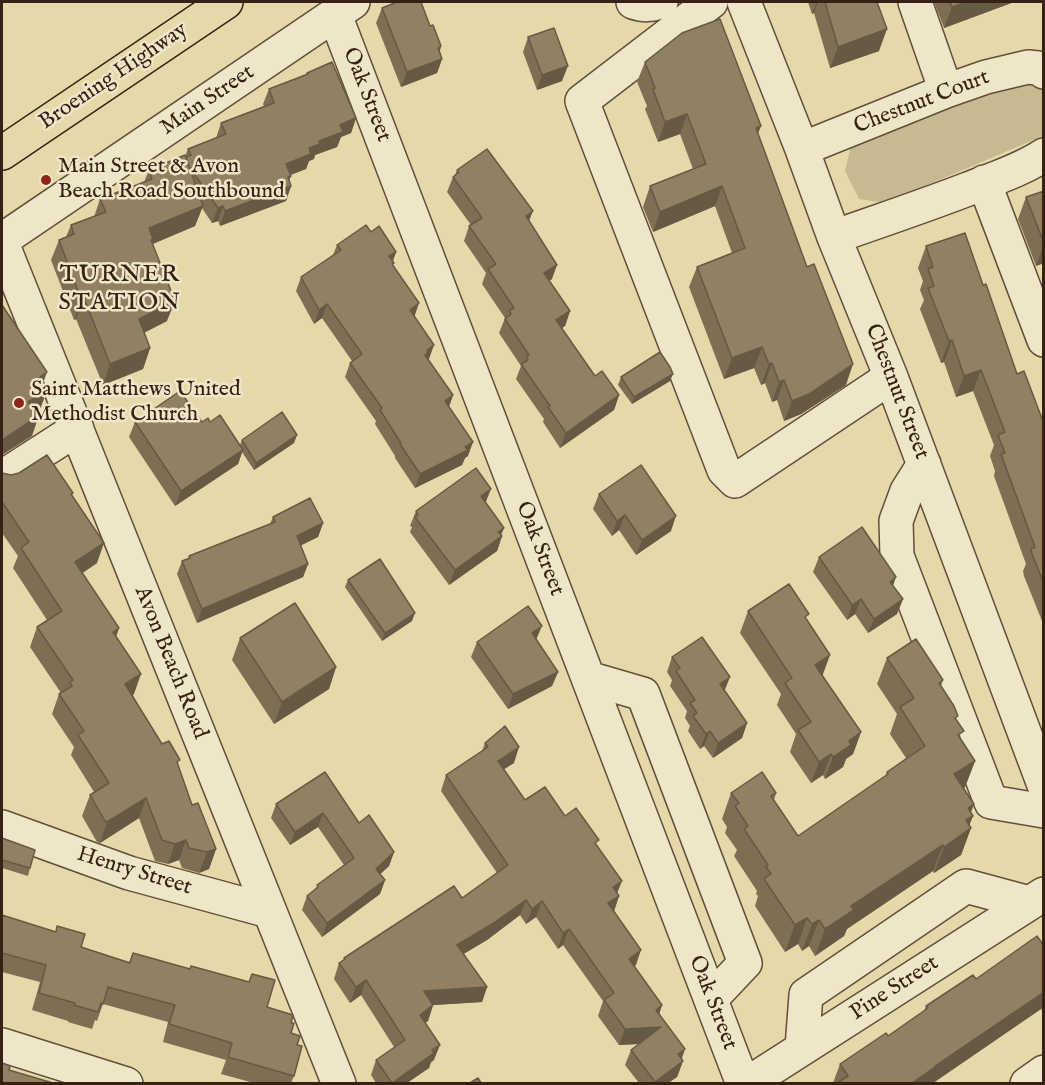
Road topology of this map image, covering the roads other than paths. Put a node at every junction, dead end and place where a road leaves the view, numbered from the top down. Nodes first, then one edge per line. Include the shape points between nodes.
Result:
1 (226, 2) edge
2 (633, 2) edge
3 (661, 2) edge
4 (711, 2) edge
5 (744, 2) edge
6 (915, 2) edge
7 (344, 8) edge
8 (1044, 72) edge
9 (946, 92) junction
10 (802, 149) junction
11 (2, 153) edge
12 (1044, 155) edge
13 (984, 182) junction
14 (834, 237) junction
15 (2, 241) edge
16 (1044, 340) edge
17 (891, 377) junction
18 (77, 429) junction
19 (924, 464) junction
20 (2, 477) edge
21 (588, 678) junction
22 (1044, 785) edge
23 (1044, 811) edge
24 (2, 827) edge
25 (1036, 898) edge
26 (269, 911) junction
27 (711, 999) junction
28 (2, 1044) edge
29 (802, 1048) junction
30 (1044, 1072) edge
31 (126, 1083) edge
32 (339, 1083) edge
33 (745, 1083) edge
34 (1027, 1083) edge

1 - 11 main road, Broening Highway
2 - 3 street
4 - 17 street via 582,101 724,470 735,481
5 - 10 street, Chestnut Street
6 - 9 street
7 - 15 street, Main Street
7 - 21 street, Oak Street
8 - 9 street, Chestnut Court via 1028,67
9 - 10 street, Chestnut Court
10 - 14 street, Chestnut Street
12 - 13 street
13 - 14 street
13 - 16 street
14 - 17 street, Chestnut Street
15 - 18 street, Avon Beach Road
17 - 19 street, Chestnut Street
18 - 20 street
18 - 26 street, Avon Beach Road
19 - 22 street, Chestnut Street
19 - 23 street via 907,491 896,521 897,556 991,802
21 - 27 street, Oak Street
21 - 27 street via 643,694 652,717 745,963
24 - 26 street, Henry Street via 129,873
25 - 29 street, Pine Street
25 - 29 street via 966,886 806,995
26 - 32 street, Avon Beach Road
27 - 33 street, Oak Street
28 - 31 street
29 - 33 street, Pine Street
30 - 34 street

